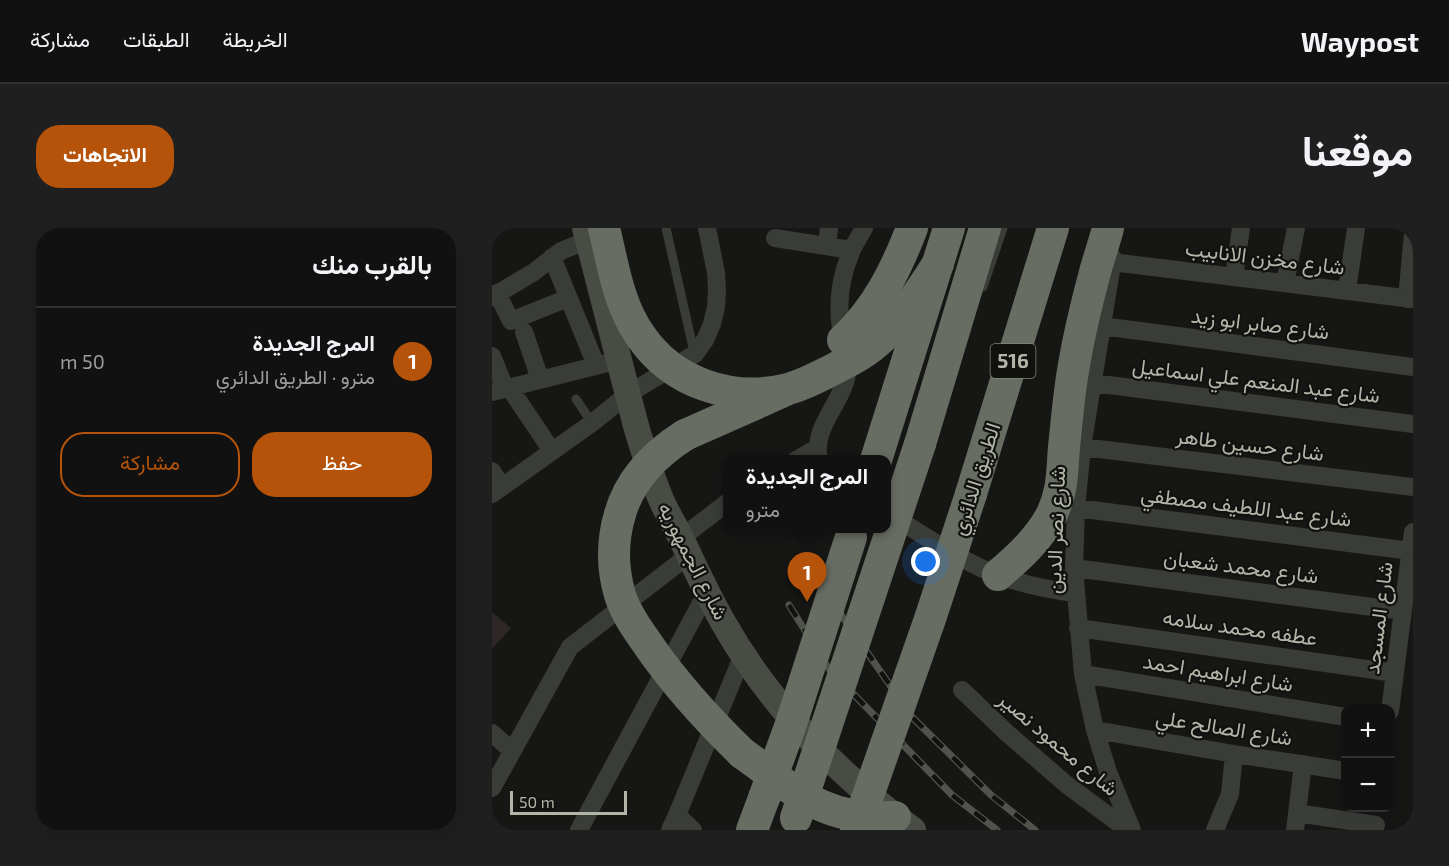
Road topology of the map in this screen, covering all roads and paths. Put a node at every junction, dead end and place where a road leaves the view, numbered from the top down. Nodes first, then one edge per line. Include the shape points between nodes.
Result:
1 (666, 228) edge
2 (707, 228) edge
3 (864, 228) edge
4 (912, 228) edge
5 (950, 228) edge
6 (985, 228) edge
7 (1003, 228) edge
8 (1053, 228) edge
9 (1108, 228) edge
10 (1122, 228) edge
11 (1241, 228) edge
12 (1296, 228) edge
13 (1356, 228) edge
14 (586, 233) edge
15 (1413, 233) edge
16 (828, 237) edge
17 (775, 238) dead end
18 (851, 250) junction
19 (552, 257) junction
20 (1112, 262) junction
21 (938, 264) junction
22 (1234, 277) junction
23 (1285, 283) junction
24 (1347, 291) junction
25 (494, 295) edge
26 (981, 295) dead end
27 (568, 298) junction
28 (1410, 299) edge
29 (1102, 326) junction
30 (524, 332) dead end
31 (843, 340) junction
32 (695, 354) junction
33 (492, 356) edge
34 (608, 362) junction
35 (1413, 367) edge
36 (540, 379) junction
37 (1093, 383) junction
38 (791, 388) junction
39 (502, 389) edge
40 (628, 394) junction
41 (576, 399) dead end
42 (592, 423) junction
43 (1413, 424) edge
44 (1082, 447) junction
45 (552, 451) junction
46 (818, 454) edge
47 (877, 455) edge
48 (492, 471) edge
49 (1413, 486) edge
50 (497, 490) edge
51 (723, 507) edge
52 (1076, 508) junction
53 (891, 516) edge
54 (907, 517) dead end
55 (891, 531) edge
56 (1413, 532) edge
57 (852, 533) edge
58 (890, 533) edge
59 (900, 539) dead end
60 (685, 546) junction
61 (1411, 551) junction
62 (1074, 568) junction
63 (1411, 570) edge
64 (998, 575) junction
65 (707, 592) junction
66 (1075, 592) junction
67 (1403, 611) junction
68 (1078, 628) junction
69 (1407, 631) edge
70 (862, 649) dead end
71 (743, 655) junction
72 (1395, 673) junction
73 (1083, 674) junction
74 (962, 690) dead end
75 (1391, 704) edge
76 (1341, 716) edge
77 (1095, 730) junction
78 (492, 733) edge
79 (512, 752) junction
80 (1234, 754) junction
81 (1303, 764) junction
82 (1341, 770) edge
83 (492, 788) edge
84 (1296, 821) edge
85 (1377, 821) edge
86 (673, 822) edge
87 (904, 823) edge
88 (579, 830) edge
89 (693, 830) edge
90 (753, 830) edge
91 (792, 830) edge
92 (801, 830) edge
93 (856, 830) edge
94 (1130, 830) edge
95 (1215, 830) edge

1 - 32 lane
2 - 32 street via 716,273 716,307 705,340
3 - 18 street
4 - 31 highway via 881,294
5 - 21 highway
6 - 55 highway, bridge
7 - 26 lane
8 - 93 highway, الطريق الدائري / 516, bridge via 971,494
9 - 64 highway via 1086,305 1074,367 1058,498 1036,539
10 - 20 street, شارع نصر الدين
11 - 22 street
12 - 23 street
13 - 24 street
14 - 19 street
14 - 34 main road, شارع الجمهوريه
14 - 38 highway, bridge via 640,335 674,370 705,386 739,394
15 - 28 street
16 - 17 street
16 - 18 street
18 - 31 street via 839,310
19 - 25 street
19 - 27 street
20 - 22 street, شارع مخزن الانابيب
20 - 29 street, شارع نصر الدين
21 - 38 highway, bridge via 901,318 878,341 851,361
21 - 47 highway, bridge
22 - 23 street, شارع مخزن الانابيب
23 - 24 street, شارع مخزن الانابيب
24 - 28 street, شارع مخزن الانابيب
25 - 27 street via 511,321
27 - 34 street
29 - 35 street, شارع صابر ابو زيد
29 - 37 street, شارع نصر الدين
30 - 36 street
31 - 46 street via 847,374 820,432
32 - 40 street
33 - 39 street
34 - 36 street
34 - 40 main road, شارع الجمهوريه
36 - 39 street
37 - 43 street, شارع عبد المنعم علي اسماعيل
37 - 44 street, شارع نصر الدين
38 - 87 highway, bridge via 686,435 647,466 628,493 617,525 615,570 620,597 656,657 742,753 797,793 827,809
39 - 45 street
40 - 42 street
40 - 60 main road, شارع الجمهوريه via 651,474
41 - 42 lane
42 - 45 street
44 - 49 street, شارع حسين طاهر
44 - 52 street, شارع نصر الدين
45 - 50 street
48 - 50 street
51 - 60 street
52 - 61 street, شارع عبد اللطيف مصطفي
52 - 62 street, شارع نصر الدين
53 - 64 street
54 - 59 lane
56 - 61 street, شارع المسجد
57 - 90 highway, bridge
58 - 91 highway, bridge
60 - 65 main road, شارع الجمهوريه
60 - 79 street via 570,647
61 - 63 street, شارع المسجد
62 - 66 street, شارع نصر الدين
62 - 67 street, شارع محمد شعبان
63 - 67 street, شارع المسجد
64 - 66 street via 1036,587
65 - 71 main road, شارع الجمهوريه
65 - 88 street
66 - 68 street, شارع نصر الدين
67 - 69 street, شارع المسجد
68 - 72 street, عطفه محمد سلامه
68 - 73 street, شارع نصر الدين
69 - 72 street, شارع المسجد
70 - 92 lane
71 - 86 street
71 - 87 main road, شارع الجمهوريه via 782,709 817,748
72 - 75 street, شارع المسجد
73 - 76 street, شارع ابراهيم احمد
73 - 77 street, شارع نصر الدين
74 - 94 street, شارع محمود نصير via 1067,785
77 - 80 street, شارع الصالح علي
77 - 94 street, شارع نصر الدين
78 - 79 street
79 - 83 street
80 - 81 street, شارع الصالح علي
80 - 95 street via 1230,794
81 - 82 street, شارع الصالح علي
81 - 84 street
84 - 85 street
86 - 89 street

